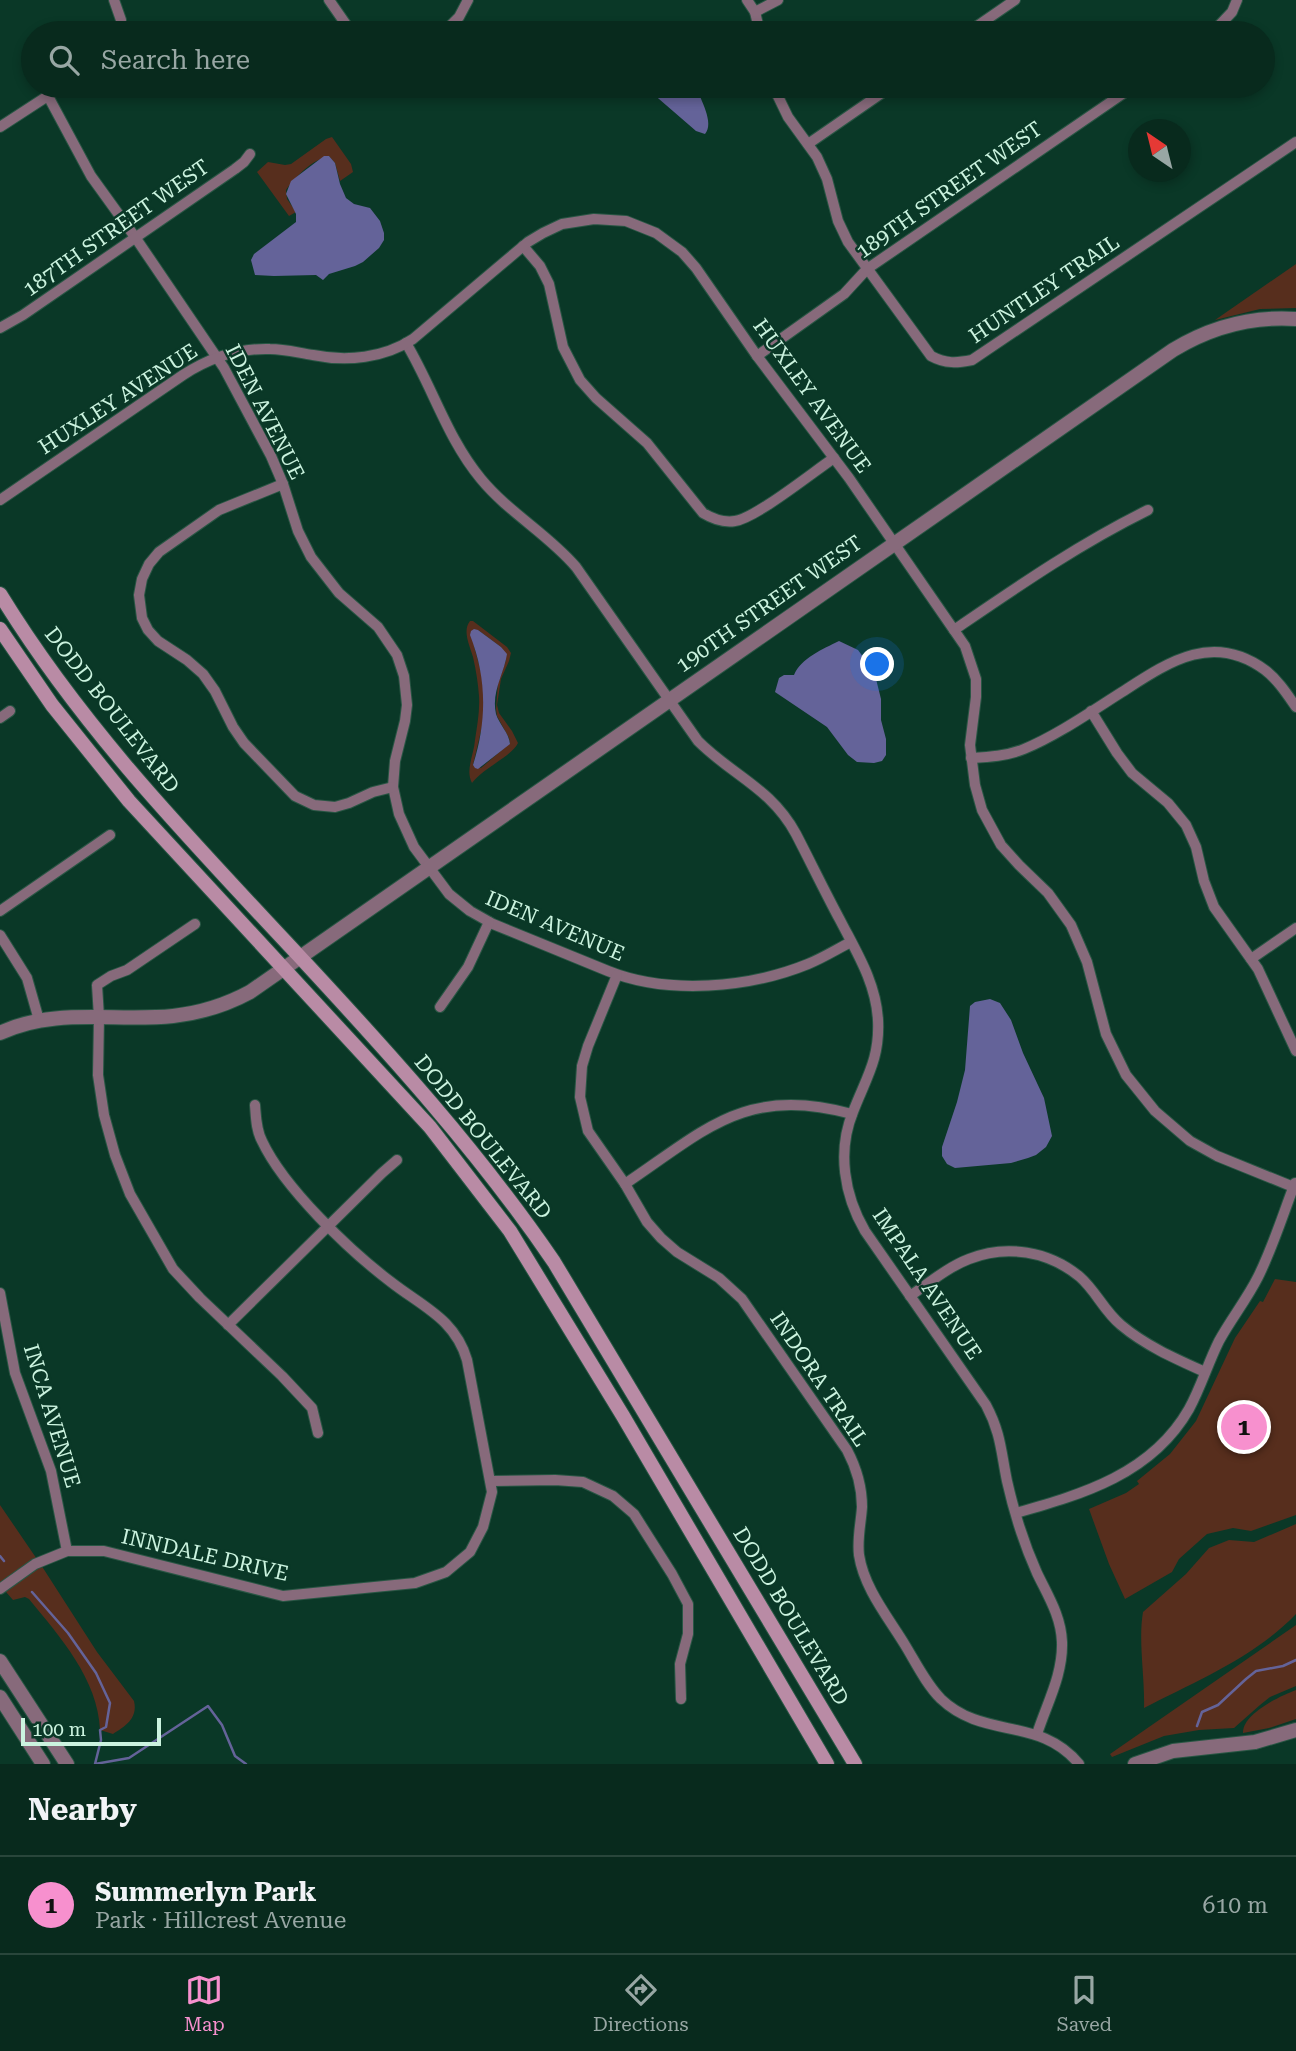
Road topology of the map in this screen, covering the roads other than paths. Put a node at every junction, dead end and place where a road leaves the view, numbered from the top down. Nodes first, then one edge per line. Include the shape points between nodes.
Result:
1 (114, 0) edge
2 (329, 0) edge
3 (468, 0) edge
4 (747, 0) edge
5 (778, 0) edge
6 (1015, 0) edge
7 (1237, 0) edge
8 (755, 12) junction
9 (121, 21) edge
10 (344, 21) edge
11 (455, 21) edge
12 (757, 21) edge
13 (984, 21) edge
14 (1223, 21) edge
15 (45, 98) edge
16 (49, 98) edge
17 (779, 98) edge
18 (875, 98) edge
19 (1116, 98) edge
20 (0, 127) edge
21 (1296, 142) edge
22 (808, 144) junction
23 (250, 154) dead end
24 (135, 237) junction
25 (523, 246) junction
26 (867, 269) junction
27 (1296, 319) edge
28 (0, 328) edge
29 (406, 343) junction
30 (757, 356) junction
31 (218, 357) junction
32 (834, 457) junction
33 (283, 484) junction
34 (0, 500) edge
35 (1148, 510) dead end
36 (894, 543) junction
37 (0, 594) edge
38 (0, 628) edge
39 (954, 630) junction
40 (668, 699) junction
41 (1296, 707) edge
42 (1091, 711) junction
43 (971, 758) junction
44 (393, 787) junction
45 (110, 835) dead end
46 (428, 867) junction
47 (0, 911) edge
48 (489, 922) junction
49 (195, 924) dead end
50 (1296, 928) edge
51 (0, 935) edge
52 (851, 942) junction
53 (300, 956) junction
54 (1251, 959) junction
55 (284, 968) junction
56 (617, 975) junction
57 (440, 1007) dead end
58 (99, 1017) junction
59 (39, 1020) junction
60 (0, 1033) edge
61 (1296, 1051) edge
62 (255, 1105) dead end
63 (852, 1114) junction
64 (397, 1160) dead end
65 (625, 1184) junction
66 (1295, 1185) edge
67 (328, 1226) junction
68 (0, 1293) edge
69 (910, 1296) junction
70 (228, 1325) junction
71 (1205, 1372) junction
72 (318, 1433) dead end
73 (492, 1481) junction
74 (1016, 1513) junction
75 (67, 1551) junction
76 (0, 1589) edge
77 (0, 1661) edge
78 (0, 1696) edge
79 (681, 1699) dead end
80 (1296, 1730) edge
81 (1037, 1734) junction
82 (43, 1764) edge
83 (67, 1764) edge
84 (828, 1764) edge
85 (855, 1764) edge
86 (1079, 1764) edge
87 (1135, 1764) edge

1 - 9 street
2 - 10 street
3 - 11 street
4 - 8 street
5 - 8 street
6 - 13 street
7 - 14 street
8 - 12 street
15 - 20 street
16 - 24 street, IDEN AVENUE via 91,176
17 - 22 street, HUNTLEY TRAIL
18 - 22 street
19 - 26 street, 189TH STREET WEST
21 - 26 street, HUNTLEY TRAIL via 972,360 941,362 931,356
22 - 26 street, HUNTLEY TRAIL via 827,179 838,221
23 - 24 street, 187TH STREET WEST
24 - 28 street, 187TH STREET WEST
24 - 31 street, IDEN AVENUE
25 - 29 street, HUXLEY AVENUE
25 - 30 street, HUXLEY AVENUE via 552,228 583,219 616,219 647,228 689,260
25 - 32 street via 549,284 563,347 580,380 648,443 703,513 727,522 747,517
26 - 30 street, 189TH STREET WEST via 844,294
27 - 36 street, 190TH STREET WEST via 1241,322 1185,342
29 - 31 street, HUXLEY AVENUE via 362,357 268,349
29 - 40 street, IMPALA AVENUE via 468,462 507,506 571,561
30 - 32 street, HUXLEY AVENUE
31 - 33 street, IDEN AVENUE
31 - 34 street, HUXLEY AVENUE via 183,375
32 - 36 street, HUXLEY AVENUE
33 - 44 street, IDEN AVENUE via 311,557 339,593 379,627 401,665 406,713
33 - 44 street via 219,510 159,552 142,579 142,618 158,641 203,674 244,743 301,800 335,807
35 - 39 street via 1057,560
36 - 39 street, HUXLEY AVENUE
36 - 40 street, 190TH STREET WEST
37 - 53 main road, DODD BOULEVARD via 110,748
38 - 55 main road, DODD BOULEVARD via 52,705 129,802
39 - 43 street, HUXLEY AVENUE via 976,679
40 - 46 street, 190TH STREET WEST
40 - 52 street, IMPALA AVENUE via 703,747 761,790 783,813
41 - 42 street via 1265,670 1233,656 1207,652 1168,663
42 - 43 street via 1022,750
42 - 54 street via 1132,773 1182,819 1196,847 1214,907
43 - 66 street, HUXLEY AVENUE via 978,798 994,834 1056,903 1077,937 1106,1034 1135,1088 1166,1122 1197,1145
44 - 46 street, IDEN AVENUE via 404,828
45 - 47 street
46 - 48 street, IDEN AVENUE via 456,901
46 - 53 street, 190TH STREET WEST
48 - 56 street, IDEN AVENUE
48 - 57 street via 468,967
49 - 58 street via 128,970 97,985
50 - 54 street
51 - 59 street via 27,978
52 - 56 street, IDEN AVENUE via 793,969 727,984 678,985
52 - 63 street, IMPALA AVENUE via 870,982 878,1029 871,1072
53 - 55 street, 190TH STREET WEST
53 - 85 main road, DODD BOULEVARD via 430,1101 523,1215
54 - 61 street
55 - 58 street, 190TH STREET WEST via 244,995 201,1011
55 - 84 main road, DODD BOULEVARD via 430,1127 510,1231
56 - 65 street, INDORA TRAIL via 585,1055 580,1097 588,1131
58 - 59 street, 190TH STREET WEST
58 - 70 street via 98,1075 104,1115 130,1194 173,1269
59 - 60 street, 190TH STREET WEST
62 - 67 street, INNDALE DRIVE via 262,1142
63 - 65 street via 793,1104 743,1112 712,1125
63 - 69 street, IMPALA AVENUE via 844,1164 852,1203 864,1231
64 - 67 street
65 - 81 street, INDORA TRAIL via 661,1238 742,1299 847,1450 860,1490 863,1572 928,1683 941,1699 966,1716
66 - 71 street via 1259,1275
67 - 70 street
67 - 73 street, INNDALE DRIVE via 379,1273 453,1330 467,1360
68 - 75 street, INCA AVENUE via 15,1373 51,1471
69 - 71 street via 980,1255 1012,1251 1041,1256 1079,1276 1109,1313 1136,1336
69 - 74 street, IMPALA AVENUE via 993,1418
70 - 72 street via 312,1408
71 - 74 street via 1183,1418 1145,1460 1093,1489
73 - 75 street, INNDALE DRIVE via 483,1527 470,1552 446,1572 415,1583 283,1596 104,1551
73 - 79 street via 583,1482 613,1496 634,1514 688,1604 688,1634 680,1664
74 - 81 street, IMPALA AVENUE via 1032,1562 1058,1615 1062,1640 1058,1678
75 - 76 street, INNDALE DRIVE via 35,1564
77 - 83 street
78 - 82 street
80 - 87 street via 1255,1742 1173,1751
81 - 86 street, INDORA TRAIL

